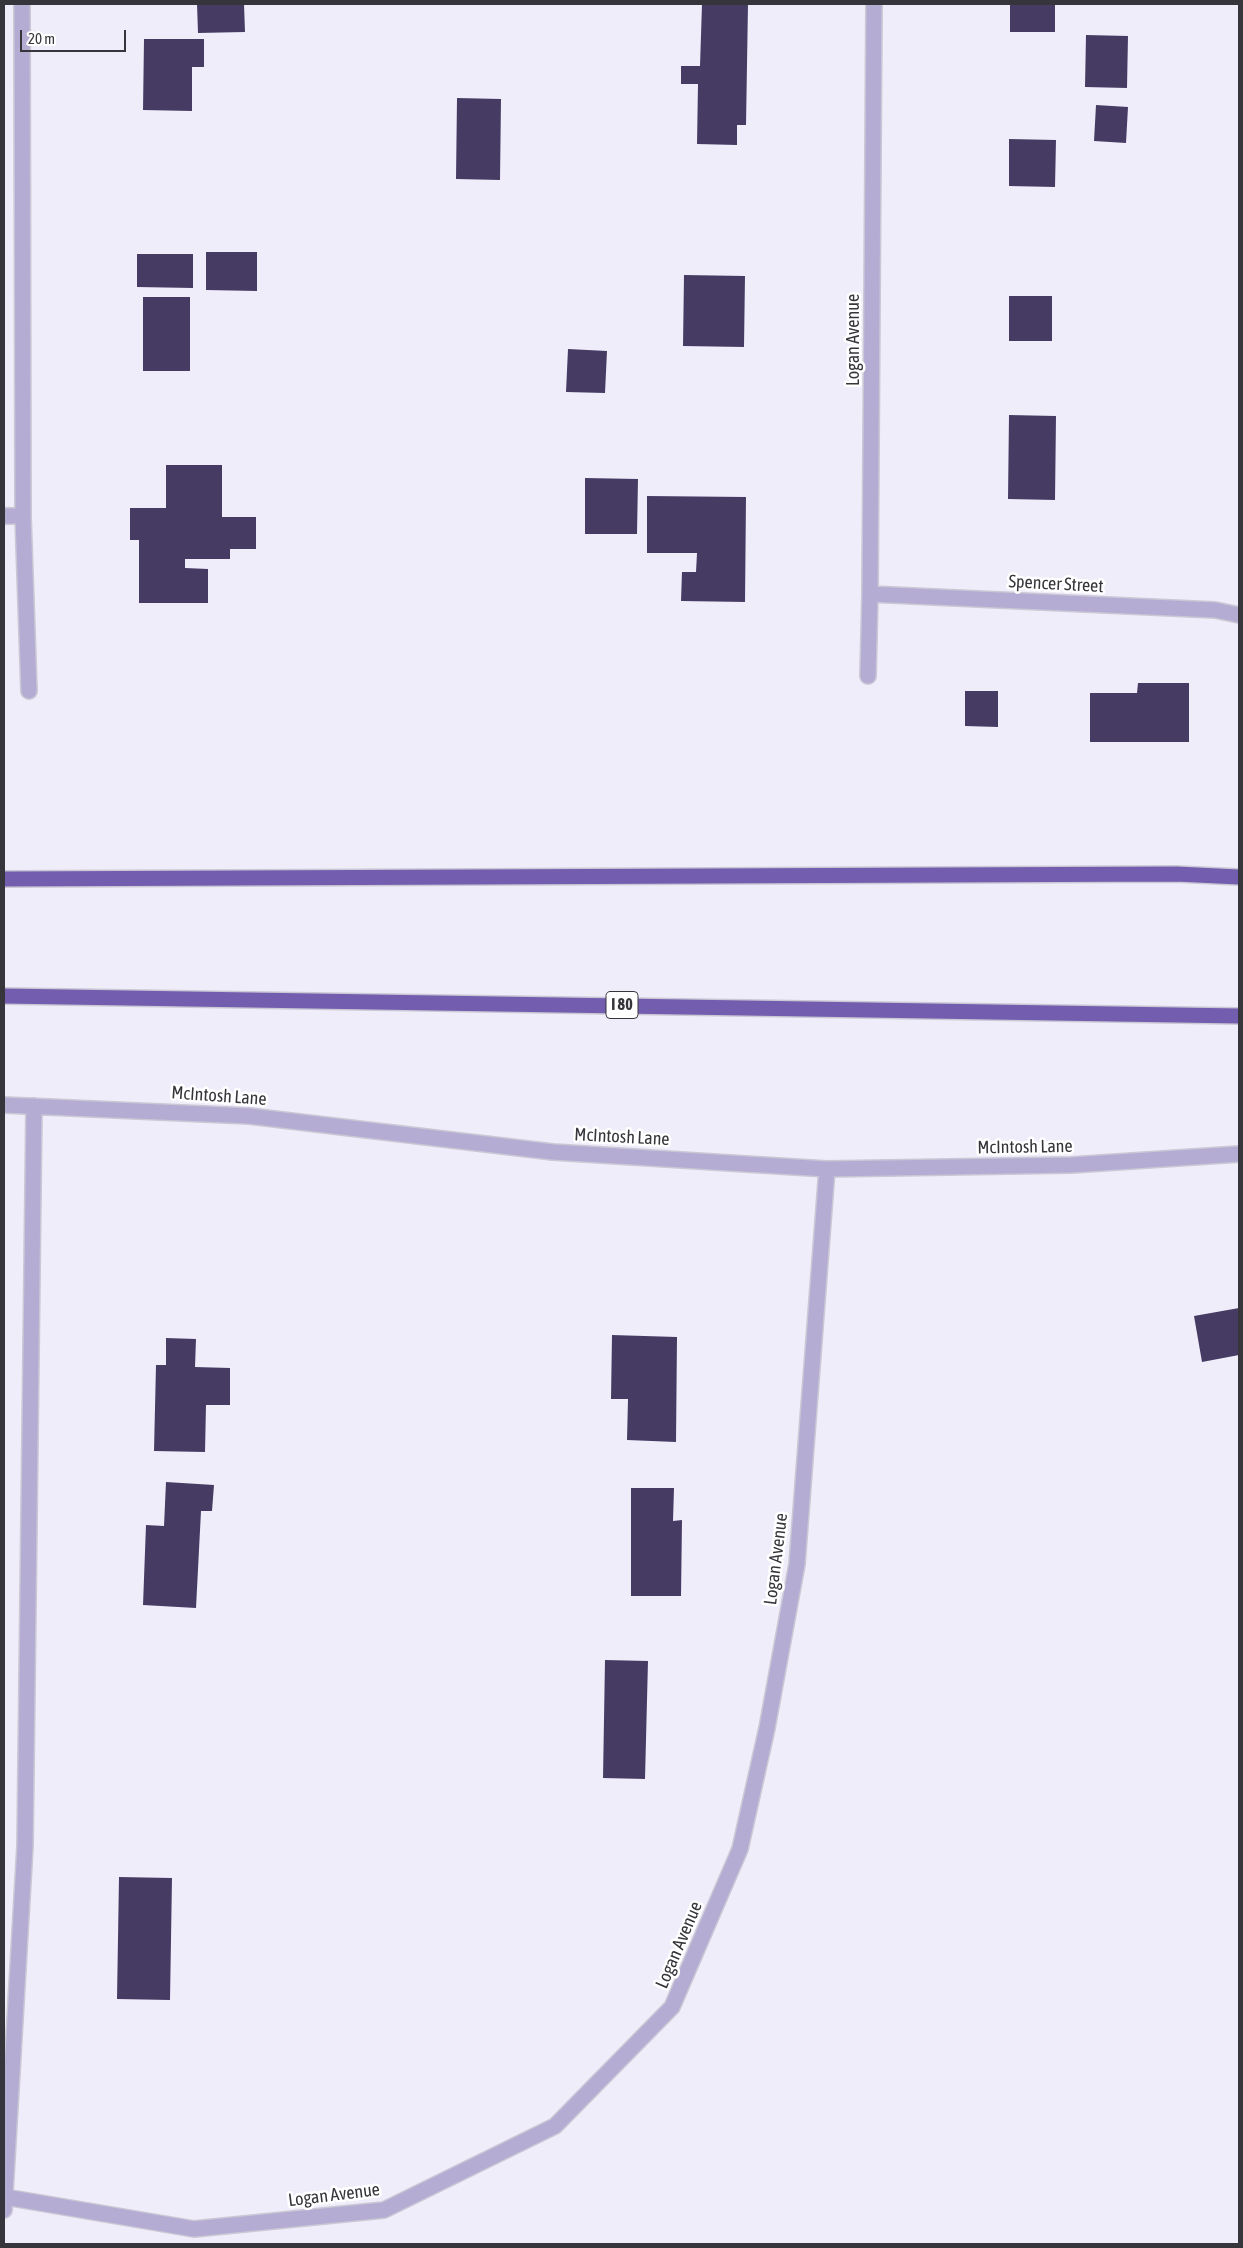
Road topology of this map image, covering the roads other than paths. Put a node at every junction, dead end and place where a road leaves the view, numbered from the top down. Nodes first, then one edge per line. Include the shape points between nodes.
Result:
1 (22, 4) edge
2 (874, 4) edge
3 (4, 516) edge
4 (23, 516) junction
5 (870, 594) junction
6 (1239, 615) edge
7 (868, 676) dead end
8 (29, 691) dead end
9 (1239, 877) edge
10 (4, 879) edge
11 (4, 996) edge
12 (1239, 1016) edge
13 (4, 1105) edge
14 (34, 1106) junction
15 (1239, 1154) edge
16 (827, 1169) junction
17 (4, 2203) edge

1 - 4 street
2 - 5 street, Logan Avenue
3 - 4 street
4 - 8 street
5 - 6 street, Spencer Street via 1215,610
5 - 7 street, Logan Avenue
9 - 10 highway via 1146,874
11 - 12 highway, I 80
13 - 14 street, McIntosh Lane
14 - 16 street, McIntosh Lane via 249,1116 553,1152
14 - 17 street via 25,1846
15 - 16 street, McIntosh Lane via 1071,1165
16 - 17 street, Logan Avenue via 797,1564 767,1728 740,1849 672,2007 555,2126 384,2210 194,2229

